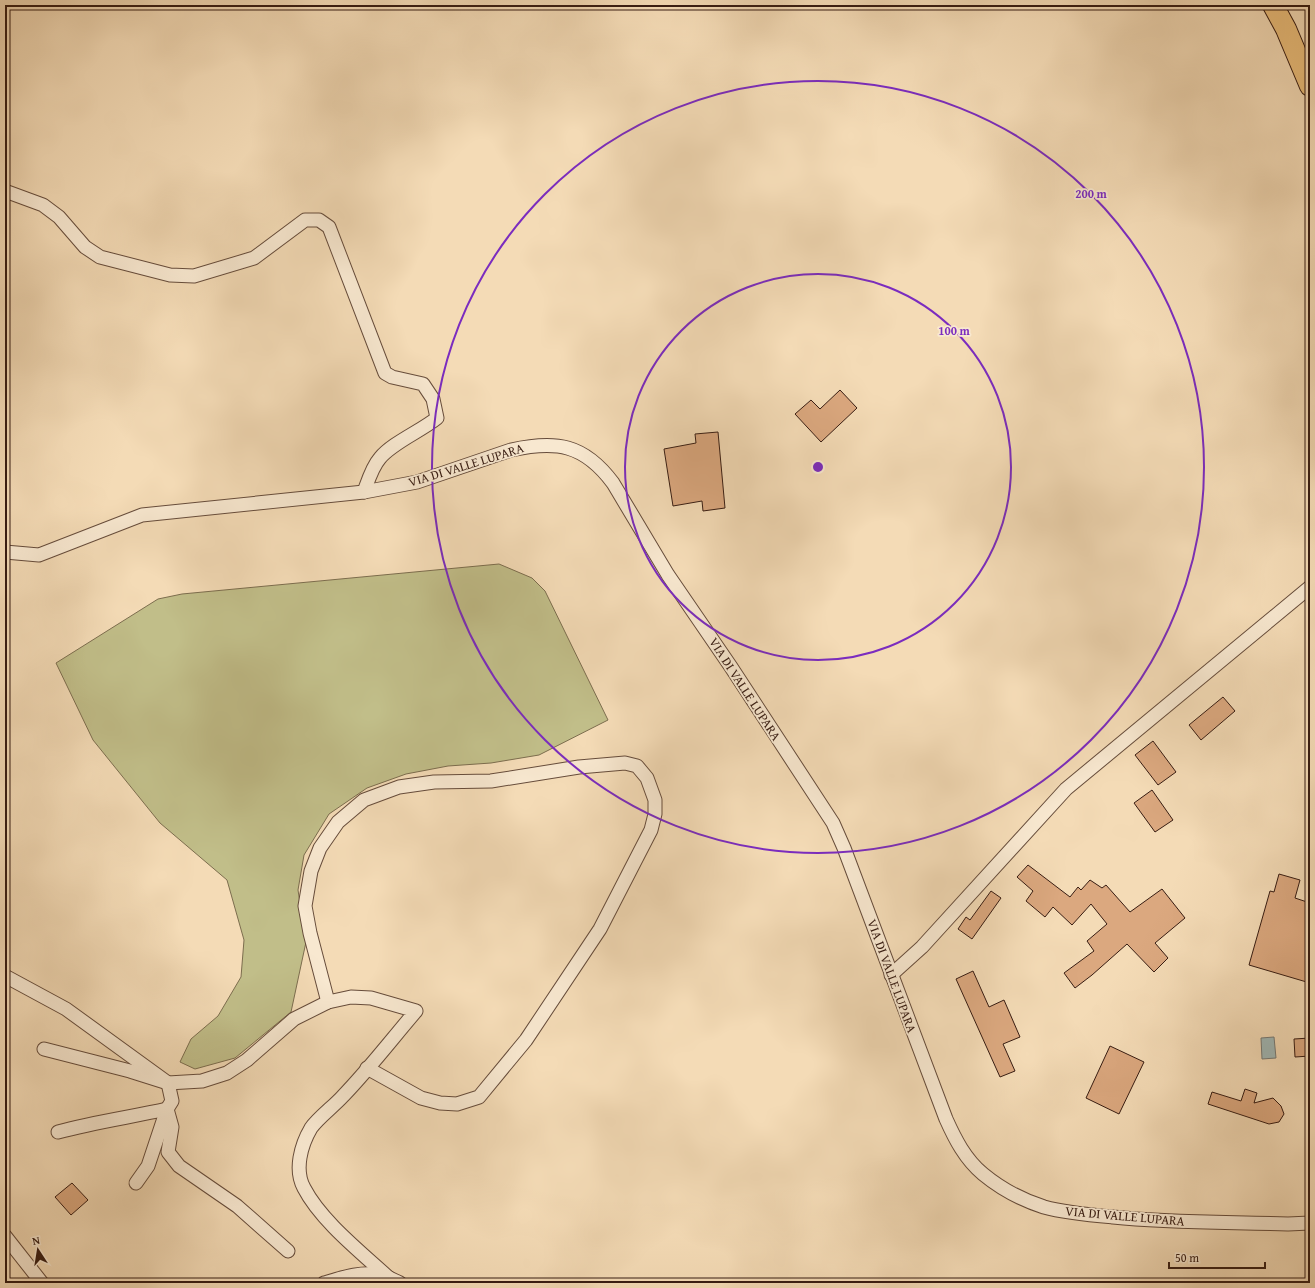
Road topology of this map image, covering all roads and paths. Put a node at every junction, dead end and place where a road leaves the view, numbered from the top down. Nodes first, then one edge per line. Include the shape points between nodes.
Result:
1 (1273, 5) edge
2 (1310, 86) edge
3 (5, 191) edge
4 (364, 492) junction
5 (5, 552) edge
6 (1310, 586) edge
7 (891, 975) junction
8 (5, 976) edge
9 (328, 1002) junction
10 (44, 1049) dead end
11 (367, 1068) junction
12 (168, 1083) junction
13 (167, 1109) junction
14 (58, 1132) dead end
15 (136, 1183) dead end
16 (1310, 1223) edge
17 (5, 1236) edge
18 (288, 1251) dead end
19 (394, 1280) edge
20 (42, 1283) edge
21 (324, 1283) edge

1 - 2 highway
3 - 4 street via 44,205 59,217 85,247 100,257 170,275 194,276 254,258 305,220 319,220 329,227 385,373 422,384 433,399 437,418 380,458
4 - 5 street, VIA DI VALLE LUPARA via 142,515 39,555
4 - 7 street, VIA DI VALLE LUPARA via 417,482 511,450 537,445 553,445 587,456 618,490 668,575 829,817 844,848
6 - 7 street via 1066,789 922,947
7 - 16 street, VIA DI VALLE LUPARA via 956,1140 977,1168 999,1186 1044,1207 1095,1215 1145,1220
8 - 12 street via 66,1009
9 - 11 street via 350,997 371,998 416,1011
9 - 11 street via 305,906 311,871 320,848 338,822 364,800 399,787 434,782 491,781 625,762 637,766 647,778 655,800 651,830 600,929 526,1040 479,1097 457,1104 440,1103 421,1098
9 - 12 street via 294,1019 247,1060 227,1073 202,1081
10 - 12 street
11 - 19 street via 312,1127 301,1148 299,1175 304,1188 320,1212
12 - 13 street via 172,1101
13 - 14 street via 86,1124
13 - 15 street via 148,1166
13 - 18 street via 172,1127 168,1152 179,1166 237,1206
17 - 20 street
19 - 21 street via 379,1274 366,1274

